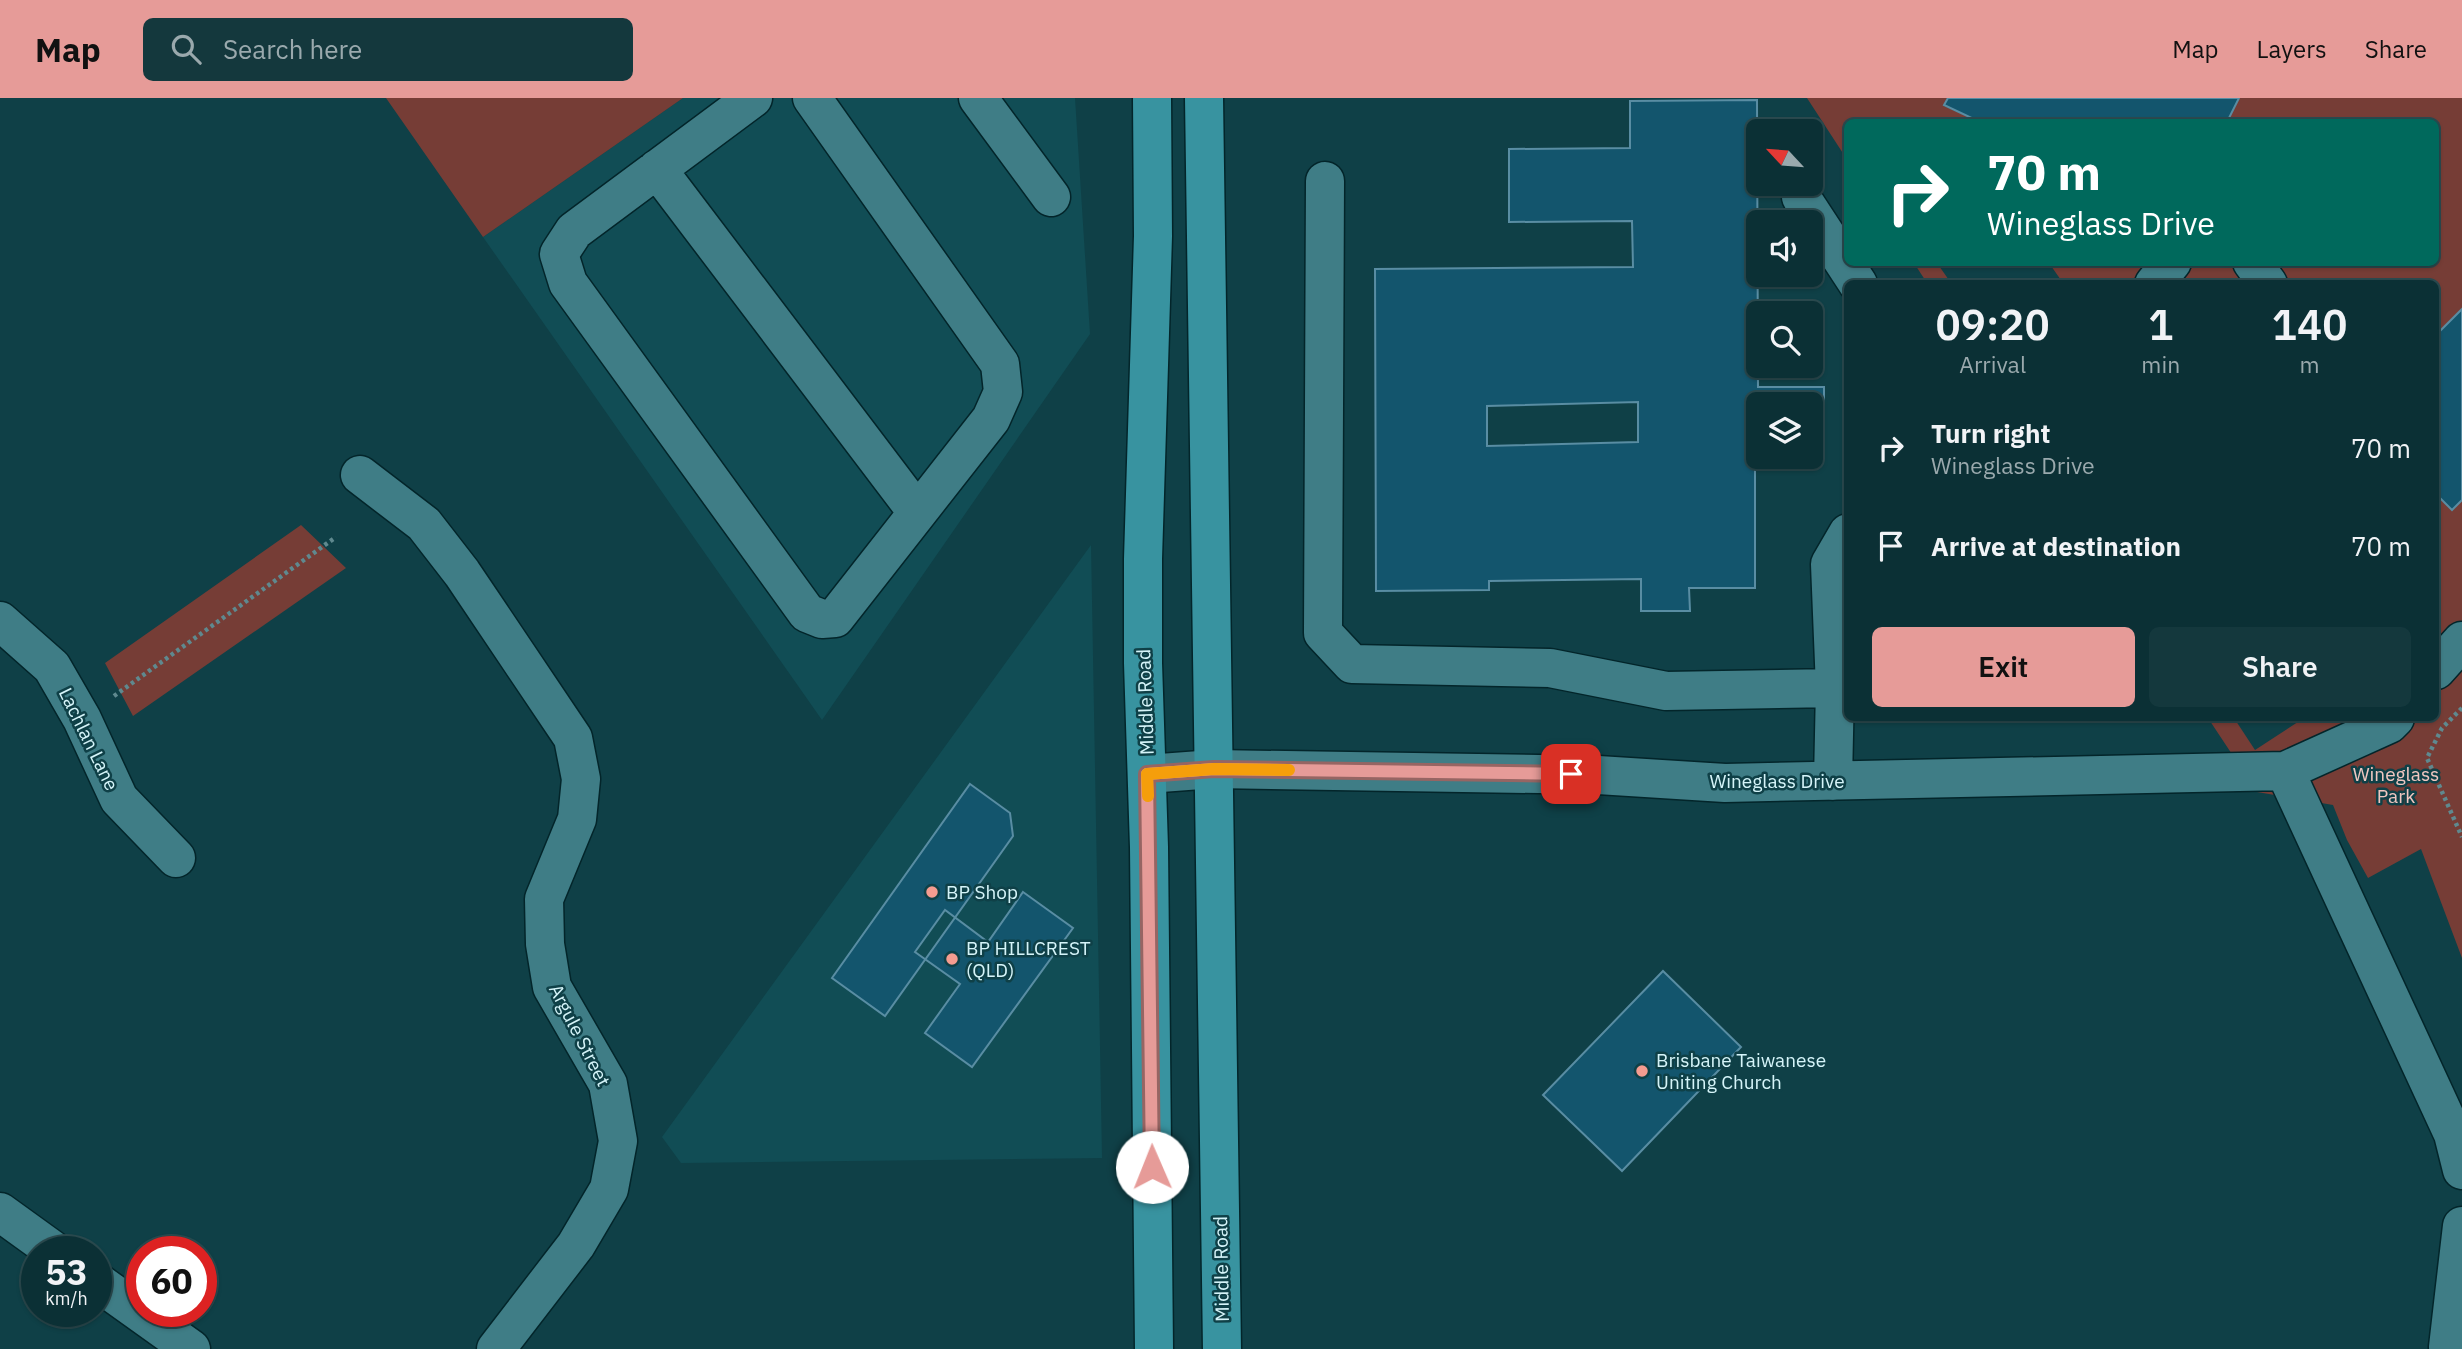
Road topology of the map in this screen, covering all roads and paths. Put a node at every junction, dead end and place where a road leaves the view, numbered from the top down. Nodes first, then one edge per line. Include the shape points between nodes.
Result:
1 (753, 98) edge
2 (812, 98) edge
3 (978, 98) edge
4 (1152, 98) edge
5 (1204, 98) edge
6 (657, 169) junction
7 (1325, 181) dead end
8 (1051, 197) dead end
9 (1801, 197) dead end
10 (1844, 263) edge
11 (2169, 266) edge
12 (2157, 280) edge
13 (360, 475) dead end
14 (917, 512) junction
15 (337, 537) dead end
16 (1844, 540) edge
17 (0, 621) edge
18 (1835, 688) junction
19 (2462, 708) edge
20 (82, 719) junction
21 (2388, 721) edge
22 (1214, 769) junction
23 (2285, 771) junction
24 (1147, 774) junction
25 (1833, 781) junction
26 (2462, 837) edge
27 (176, 858) dead end
28 (2462, 1170) edge
29 (0, 1212) edge
30 (2462, 1226) edge
31 (33, 1236) edge
32 (112, 1292) edge
33 (2448, 1347) dead end
34 (191, 1349) edge
35 (496, 1349) edge
36 (1154, 1349) edge
37 (1222, 1349) edge

1 - 6 street
2 - 14 street via 1000,364 1003,392 991,419
3 - 8 street
4 - 24 main road, Middle Road via 1153,236 1143,559
5 - 22 main road, Middle Road
6 - 14 street
6 - 14 street via 574,231 559,254 568,283 807,613 822,620 835,618
7 - 18 street via 1323,633 1352,664 1550,668 1666,691
9 - 10 street
11 - 12 street
13 - 35 street, Argule Street via 424,524 462,573 573,738 581,779 577,819 544,899 545,944 552,987 608,1084 618,1141 609,1189 576,1245
15 - 20 path
16 - 18 street via 1830,564
17 - 20 street, Lachlan Lane via 52,667
18 - 25 street
19 - 26 path via 2442,727 2427,758
20 - 27 street, Lachlan Lane via 119,799
21 - 23 street, Wineglass Drive
22 - 24 street, Wineglass Drive
22 - 25 street, Wineglass Drive via 1598,775 1725,783
22 - 37 main road, Middle Road
23 - 25 street, Wineglass Drive
23 - 28 street via 2453,1133
24 - 36 main road, Middle Road
29 - 31 street
30 - 33 street
32 - 34 street

